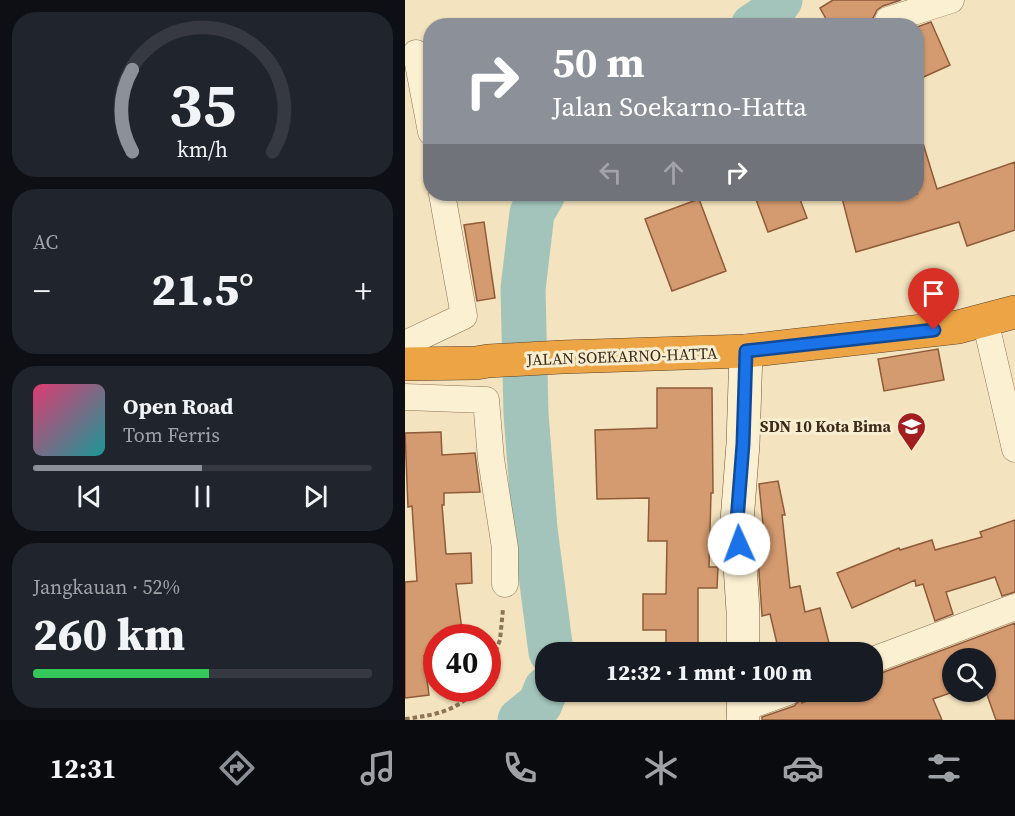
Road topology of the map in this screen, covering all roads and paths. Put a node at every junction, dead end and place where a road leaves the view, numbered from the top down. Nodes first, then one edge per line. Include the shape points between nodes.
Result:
1 (951, 0) edge
2 (894, 18) edge
3 (416, 53) dead end
4 (423, 90) edge
5 (443, 201) edge
6 (1000, 316) edge
7 (405, 344) edge
8 (746, 351) junction
9 (405, 364) edge
10 (405, 397) edge
11 (1015, 449) edge
12 (505, 584) joint
13 (1015, 607) edge
14 (501, 629) edge
15 (744, 642) edge
16 (883, 656) edge
17 (462, 702) edge
18 (758, 702) edge
19 (743, 707) edge
20 (405, 719) edge

1 - 2 street
3 - 4 street
5 - 7 street via 464,316
6 - 8 highway, JALAN SOEKARNO-HATTA via 958,327
6 - 11 street
8 - 9 highway, JALAN SOEKARNO-HATTA
8 - 15 street via 737,521
10 - 12 street via 486,400 505,548
12 - 14 path
13 - 16 street
17 - 20 path via 449,711
18 - 19 street

